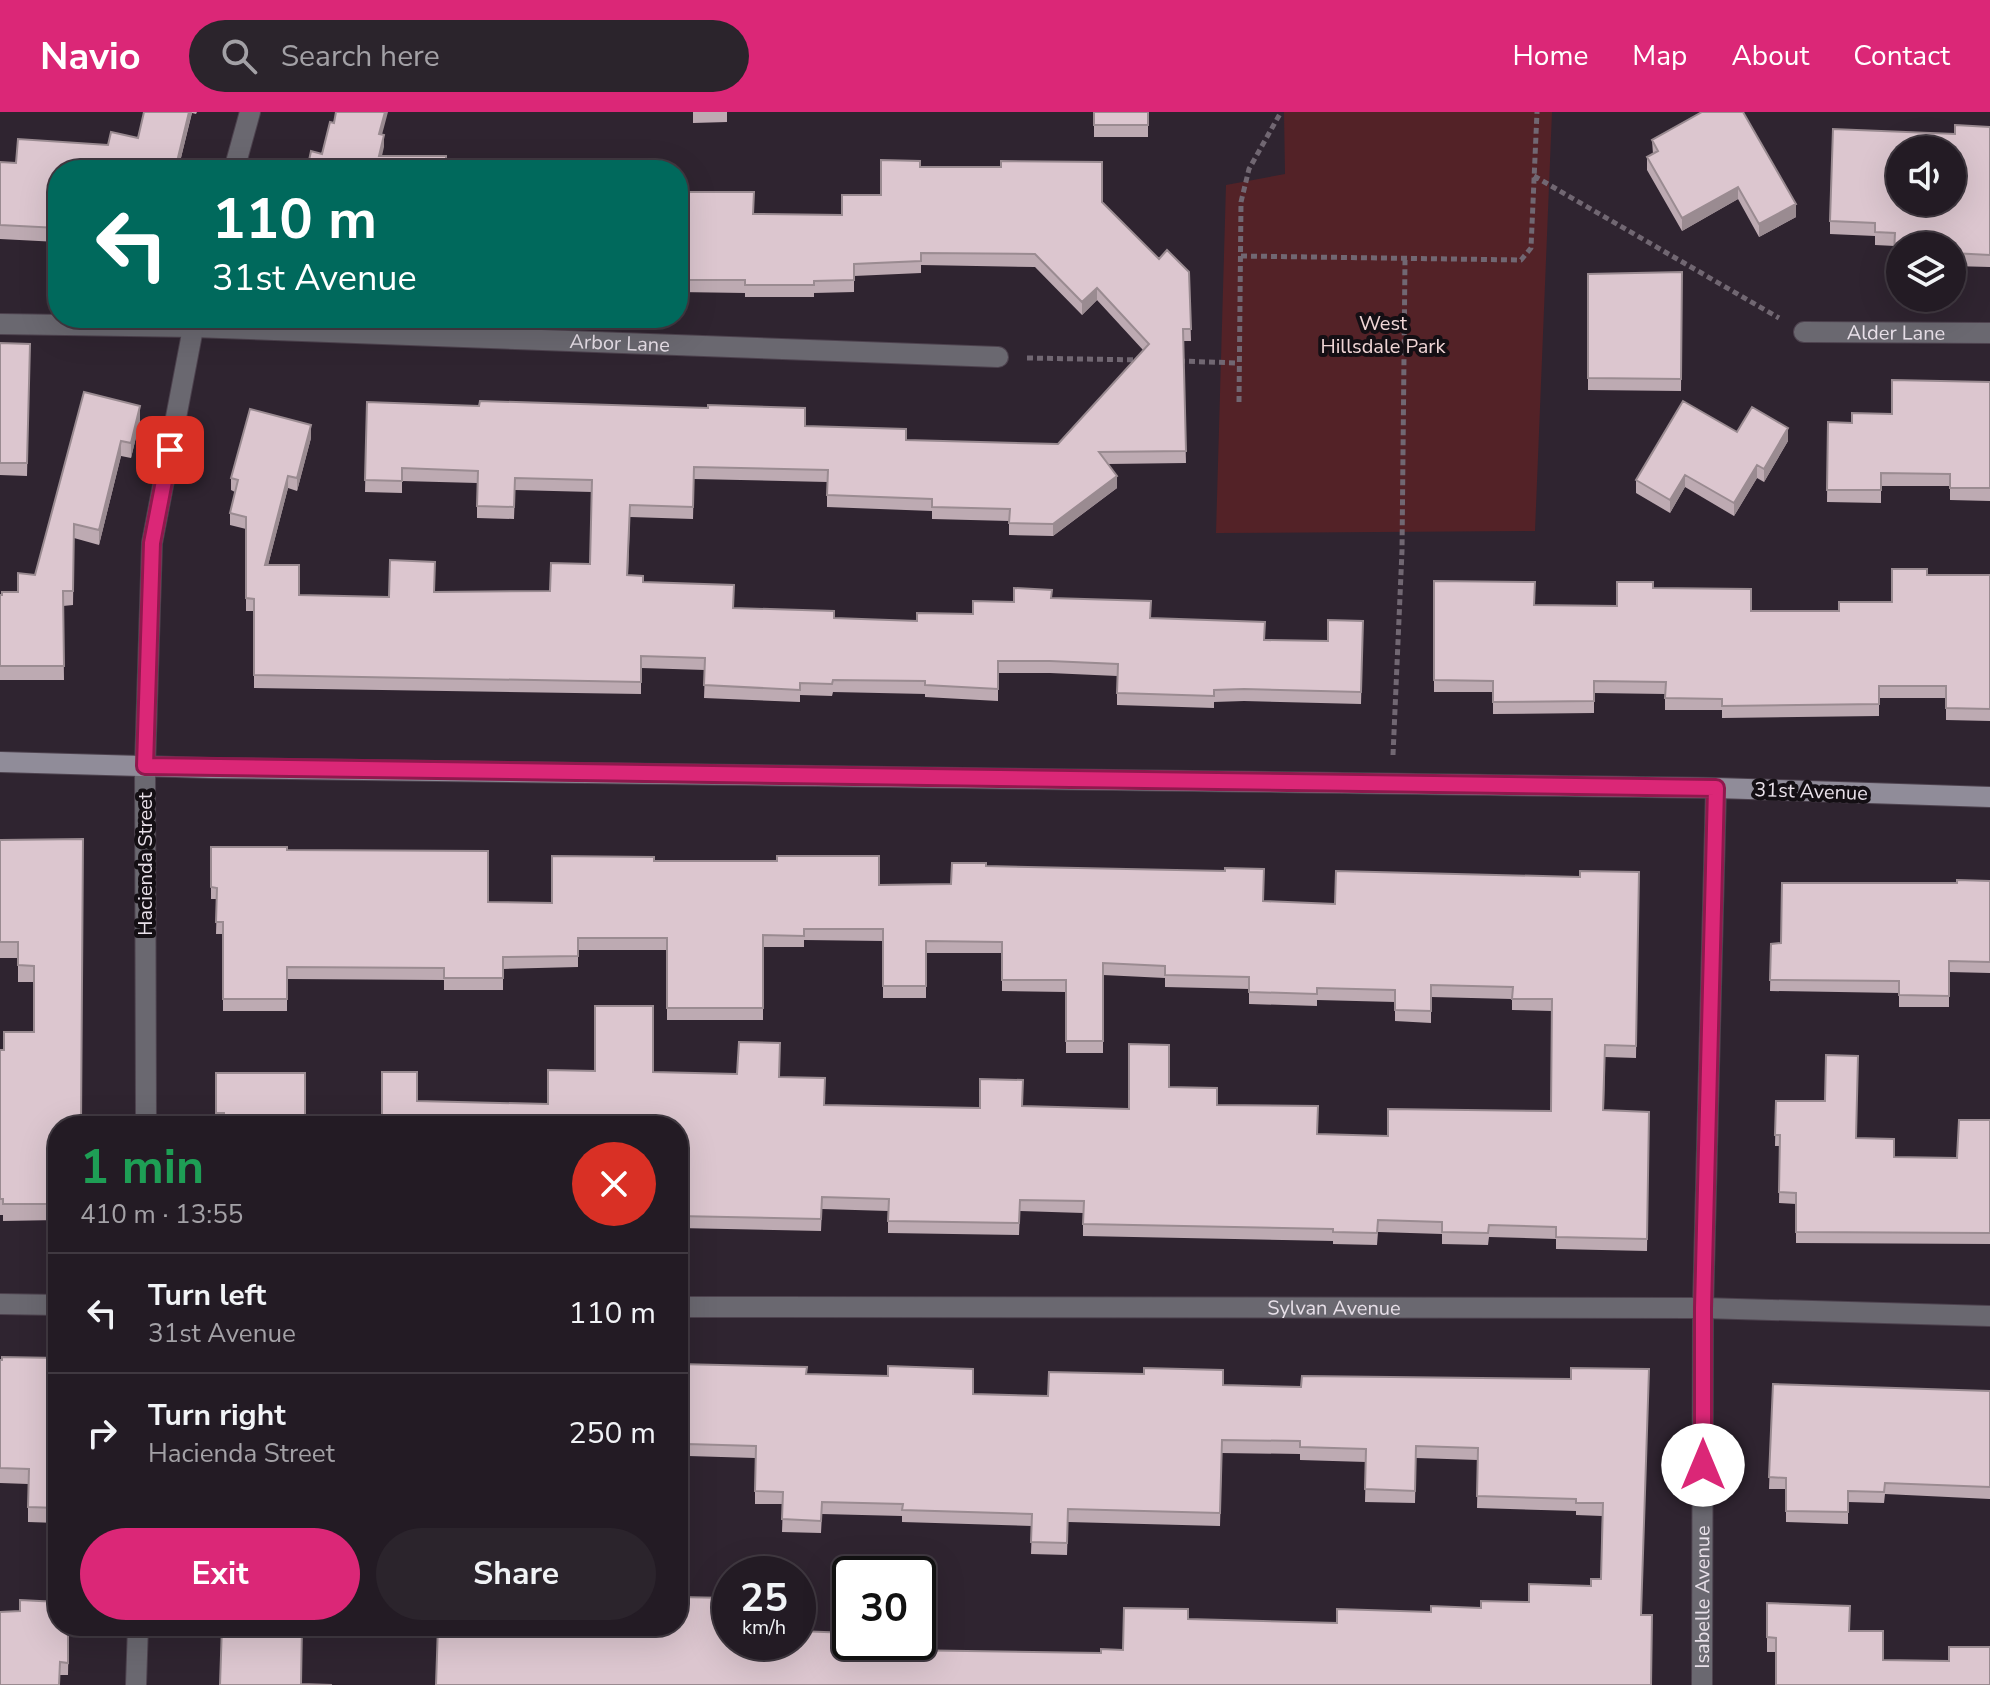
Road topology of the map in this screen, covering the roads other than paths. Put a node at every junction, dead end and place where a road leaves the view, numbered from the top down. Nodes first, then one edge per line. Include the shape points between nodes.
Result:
1 (250, 112) edge
2 (237, 160) edge
3 (0, 324) edge
4 (48, 324) edge
5 (193, 328) edge
6 (312, 328) edge
7 (1804, 332) road end
8 (1990, 333) edge
9 (998, 357) road end
10 (0, 762) edge
11 (145, 766) junction
12 (1716, 788) junction
13 (1990, 797) edge
14 (146, 1116) edge
15 (0, 1304) edge
16 (48, 1305) edge
17 (688, 1307) edge
18 (1703, 1308) junction
19 (1990, 1316) edge
20 (138, 1636) edge
21 (136, 1685) edge
22 (1702, 1685) edge

1 - 2 street
3 - 4 street, Arbor Lane
5 - 11 street, Hacienda Street via 152,543
6 - 9 street, Arbor Lane
7 - 8 street, Alder Lane
10 - 11 street, 31st Avenue
11 - 12 street, 31st Avenue
11 - 14 street, Hacienda Street
12 - 13 street, 31st Avenue
12 - 18 street, Isabelle Avenue
15 - 16 street
17 - 18 street, Sylvan Avenue
18 - 19 street, Sylvan Avenue
18 - 22 street, Isabelle Avenue
20 - 21 street

